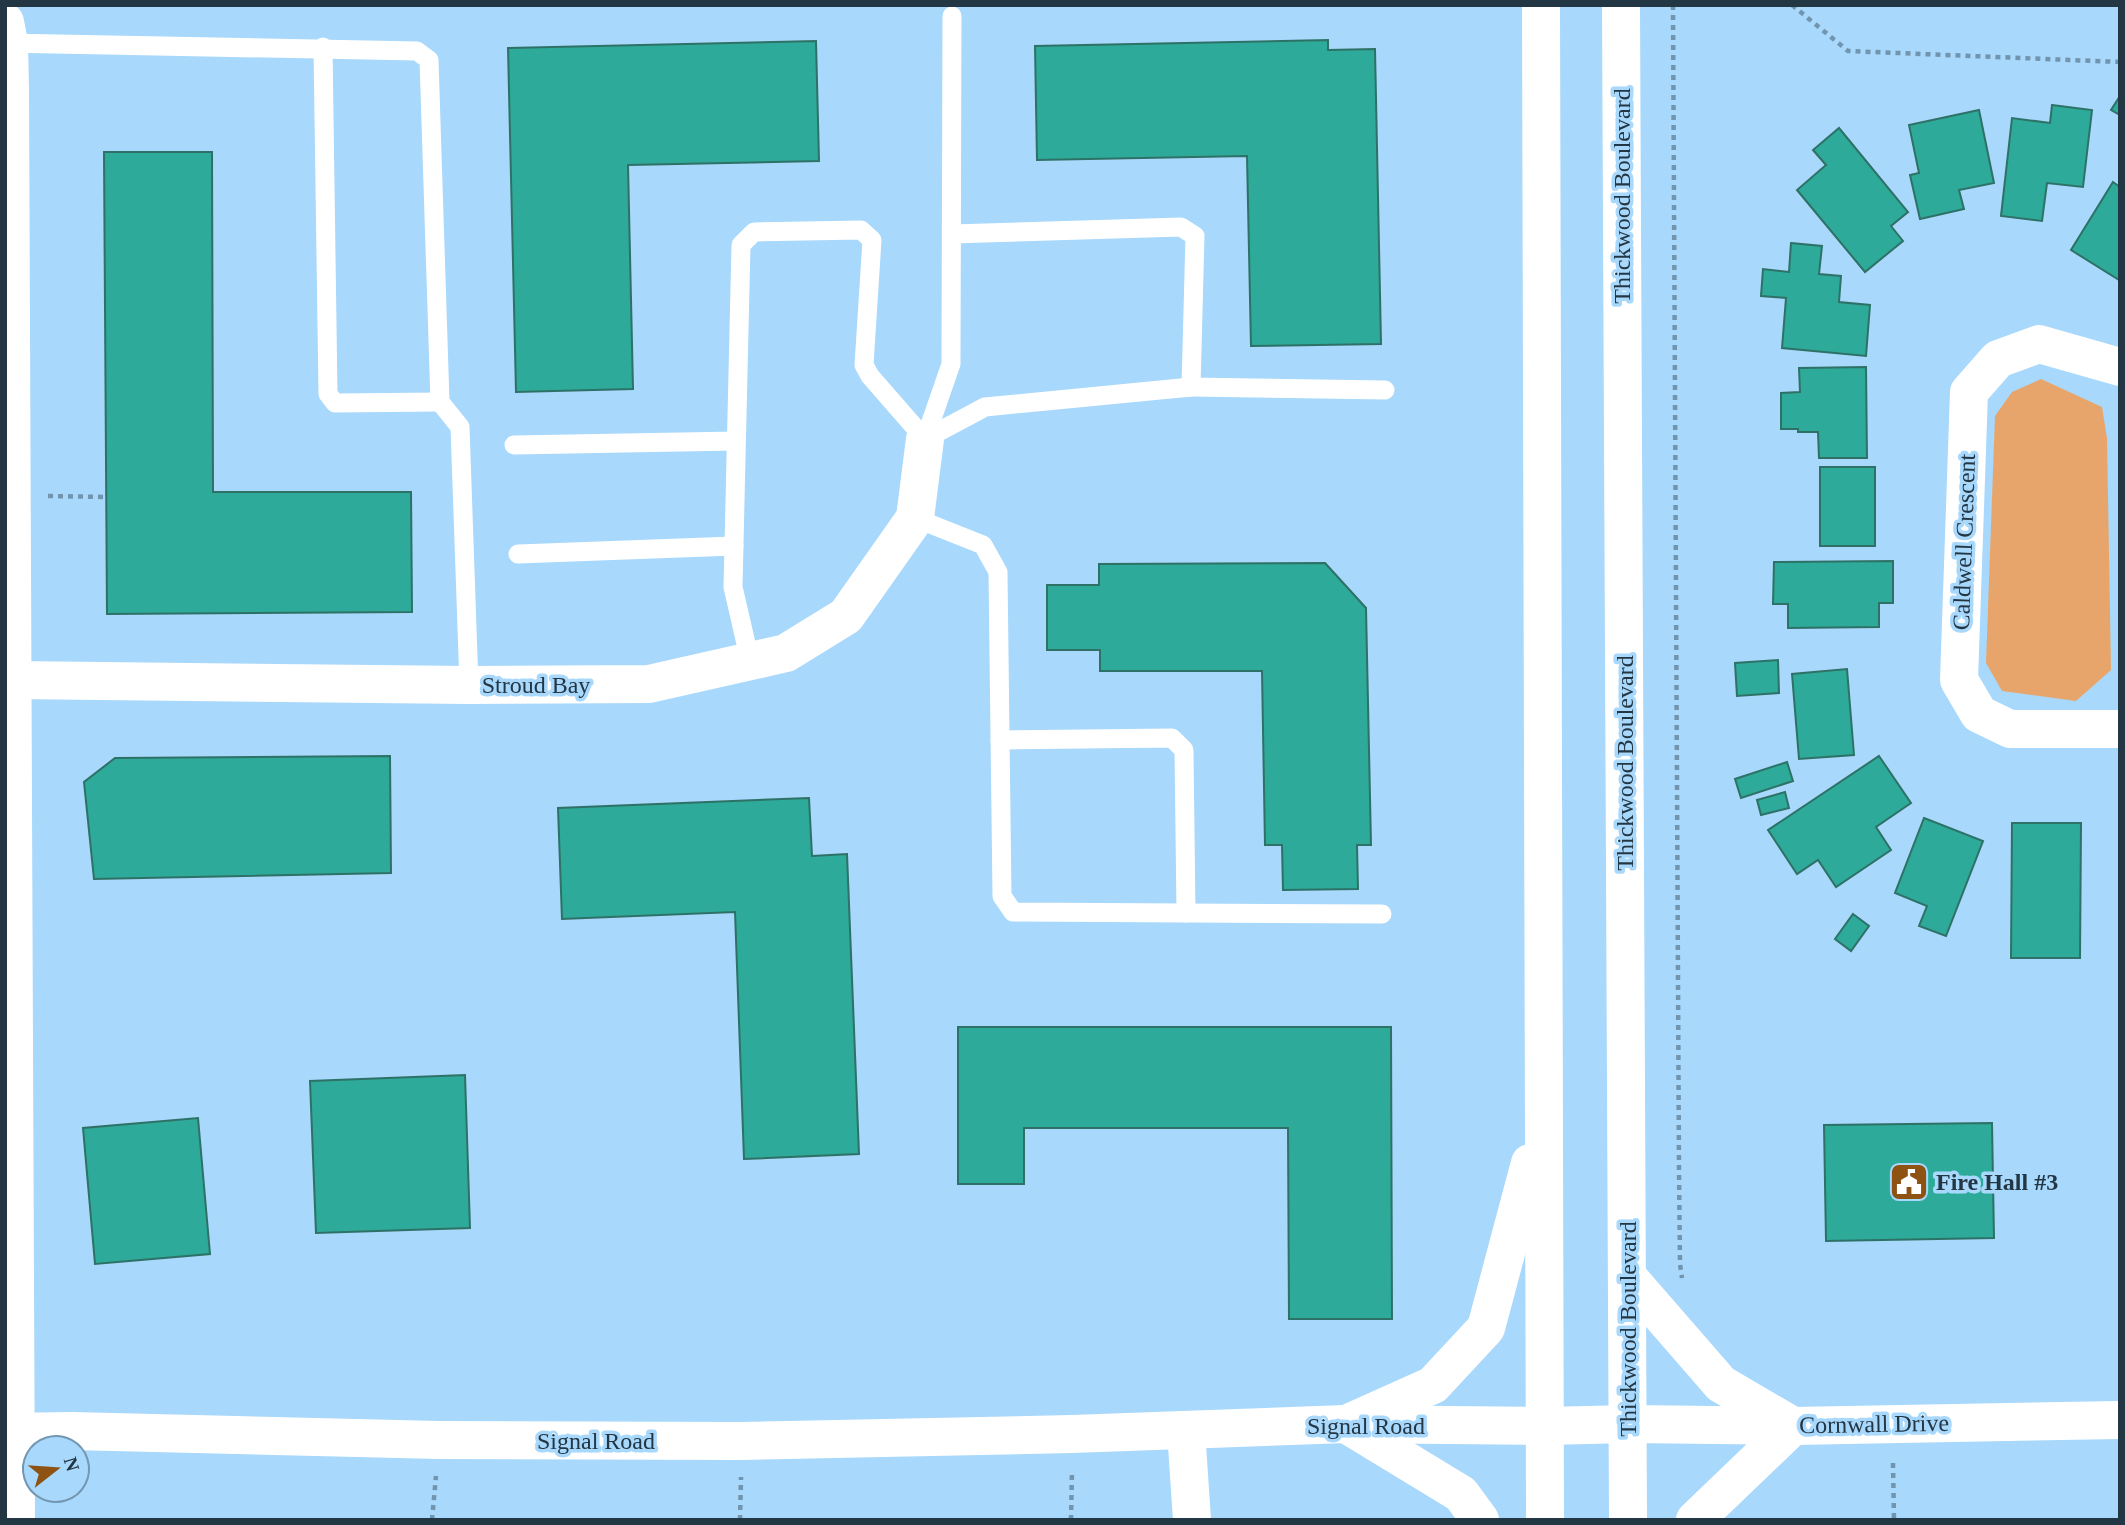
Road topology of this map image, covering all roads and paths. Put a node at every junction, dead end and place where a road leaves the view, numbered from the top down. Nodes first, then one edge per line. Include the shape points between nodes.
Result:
1 (1541, 5) edge
2 (1621, 5) edge
3 (1673, 5) edge
4 (1792, 5) edge
5 (952, 16) dead end
6 (6, 36) edge
7 (323, 47) junction
8 (2120, 62) edge
9 (952, 234) junction
10 (2120, 367) edge
11 (1191, 387) junction
12 (1385, 390) dead end
13 (440, 402) junction
14 (925, 439) junction
15 (736, 441) junction
16 (514, 446) dead end
17 (12, 496) junction
18 (107, 497) dead end
19 (915, 518) junction
20 (734, 546) junction
21 (518, 554) dead end
22 (750, 661) junction
23 (13, 680) junction
24 (469, 685) junction
25 (2120, 729) edge
26 (1000, 740) junction
27 (10, 896) edge
28 (1186, 913) junction
29 (1382, 915) dead end
30 (1542, 1116) junction
31 (1629, 1277) junction
32 (1683, 1284) dead end
33 (2120, 1420) edge
34 (1346, 1424) junction
35 (1628, 1424) junction
36 (1892, 1424) junction
37 (1546, 1426) junction
38 (1793, 1426) junction
39 (1186, 1430) junction
40 (10, 1432) edge
41 (1072, 1434) junction
42 (16, 1520) edge
43 (1071, 1520) edge
44 (1192, 1520) edge
45 (1480, 1520) edge
46 (1545, 1520) edge
47 (1628, 1520) edge
48 (1695, 1520) edge
49 (1894, 1520) edge

1 - 30 street
2 - 31 street, Thickwood Boulevard
3 - 32 path
4 - 8 path via 1848,51
5 - 9 lane
6 - 7 lane
6 - 17 street
7 - 13 lane via 417,51 429,60
7 - 13 lane via 328,394 335,403
9 - 11 lane via 1181,227 1195,236
9 - 14 lane via 951,364
10 - 25 street, Caldwell Crescent via 2039,344 1998,359 1969,392 1959,680 1979,714 2010,729
11 - 12 lane
11 - 14 lane via 985,407
13 - 24 lane via 460,427
14 - 15 lane via 863,365 872,240 861,230 754,232 741,245
14 - 19 street, Stroud Bay
15 - 16 lane
15 - 20 lane
17 - 18 path
17 - 23 street
19 - 22 street, Stroud Bay via 846,616 786,653
19 - 26 lane via 983,545 998,572
20 - 21 lane
20 - 22 lane via 733,587
22 - 24 street, Stroud Bay via 649,684
23 - 24 street, Stroud Bay
23 - 27 street
26 - 28 lane via 1002,896 1013,912
26 - 28 lane via 1172,738 1184,750
27 - 40 street
28 - 29 lane
30 - 34 street via 1486,1328 1433,1385
30 - 37 street
31 - 35 street, Thickwood Boulevard
31 - 38 street via 1720,1384
33 - 36 street, Cornwall Drive
34 - 37 street, Signal Road
34 - 39 street, Signal Road
34 - 45 street via 1461,1494
35 - 37 street, Signal Road
35 - 38 street, Cornwall Drive
35 - 47 street, Thickwood Boulevard
36 - 38 street, Cornwall Drive
36 - 49 path
37 - 46 street
38 - 48 street
39 - 41 street, Signal Road
39 - 44 street
40 - 41 street, Signal Road via 741,1441
40 - 42 street
41 - 43 path

